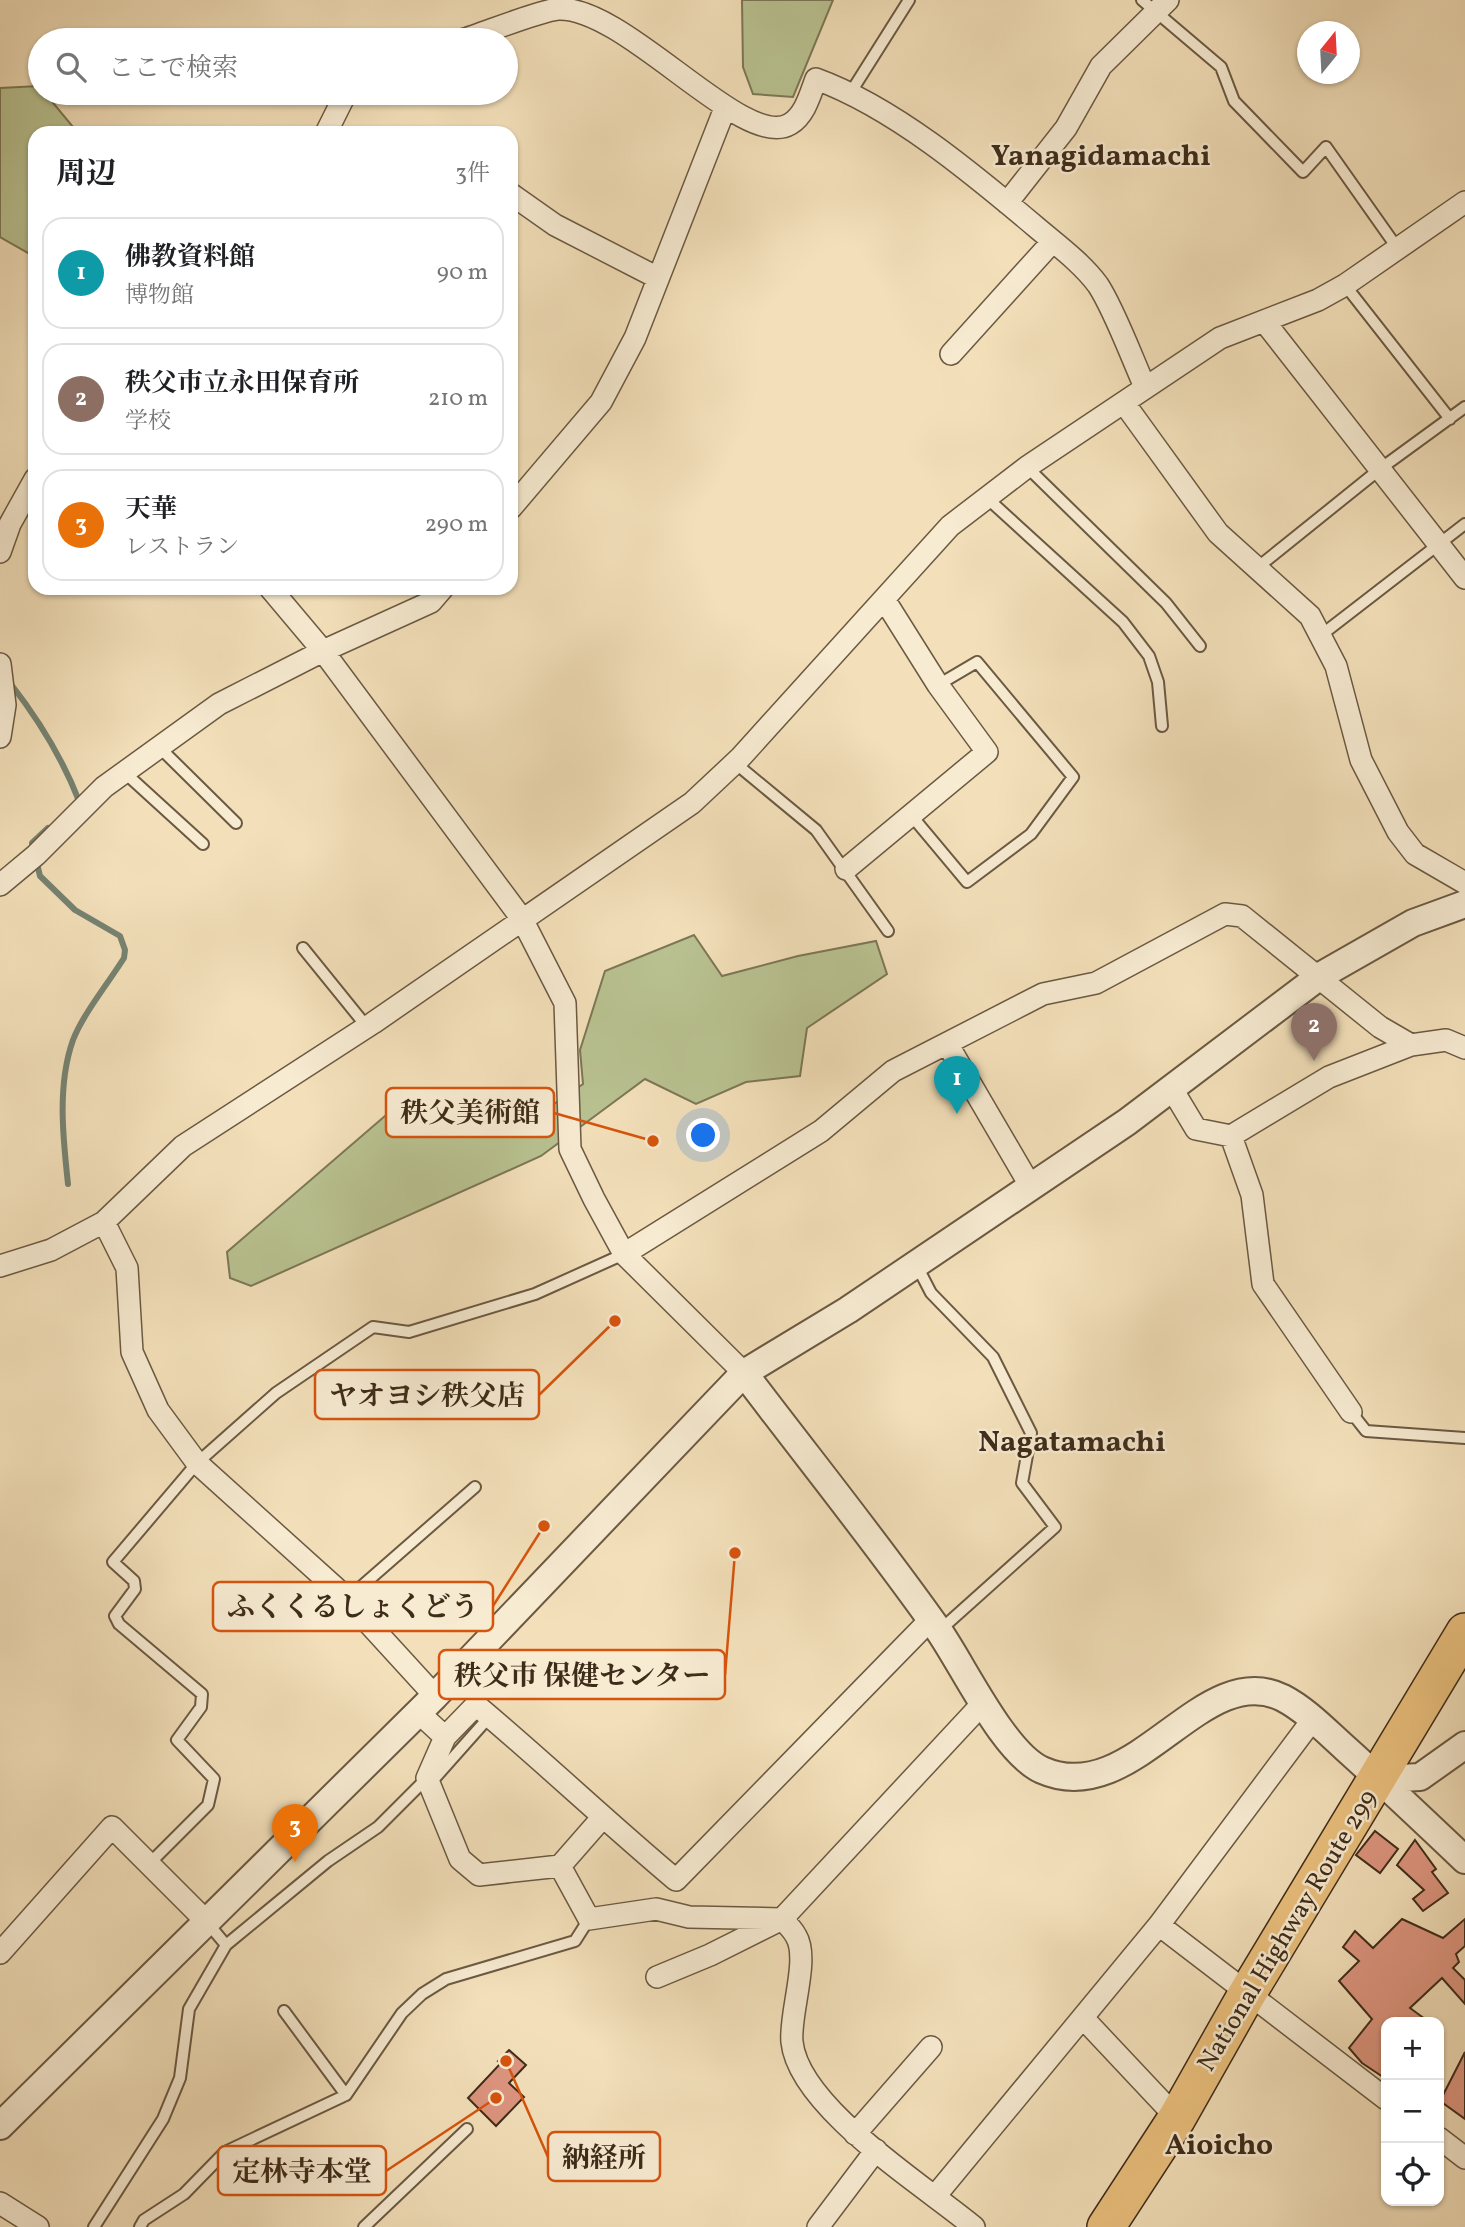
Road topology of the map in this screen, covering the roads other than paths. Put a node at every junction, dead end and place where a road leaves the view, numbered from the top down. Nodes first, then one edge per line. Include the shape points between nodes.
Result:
1 (909, 0) edge
2 (1155, 4) edge
3 (499, 28) edge
4 (852, 92) junction
5 (340, 105) edge
6 (725, 108) junction
7 (330, 126) edge
8 (518, 199) edge
9 (1007, 202) junction
10 (1465, 202) edge
11 (1053, 241) junction
12 (1398, 249) junction
13 (658, 278) junction
14 (1345, 285) junction
15 (1264, 321) junction
16 (951, 354) dead end
17 (1145, 387) junction
18 (1124, 403) junction
19 (1465, 407) edge
20 (1450, 419) junction
21 (1027, 467) junction
22 (1380, 469) junction
23 (28, 492) edge
24 (987, 498) junction
25 (518, 500) edge
26 (1465, 524) edge
27 (1439, 544) junction
28 (0, 552) edge
29 (1257, 568) junction
30 (1465, 578) edge
31 (276, 595) edge
32 (437, 595) edge
33 (884, 599) junction
34 (1320, 636) junction
35 (1200, 646) dead end
36 (323, 651) junction
37 (0, 664) edge
38 (938, 685) junction
39 (1162, 726) dead end
40 (0, 737) edge
41 (159, 747) junction
42 (735, 763) junction
43 (124, 772) junction
44 (911, 815) junction
45 (236, 823) dead end
46 (203, 844) dead end
47 (846, 869) junction
48 (1465, 883) edge
49 (0, 885) edge
50 (1465, 904) edge
51 (522, 919) junction
52 (888, 931) dead end
53 (303, 948) dead end
54 (1320, 976) junction
55 (367, 1027) junction
56 (948, 1045) junction
57 (1411, 1045) junction
58 (1465, 1048) edge
59 (1172, 1089) junction
60 (1231, 1136) junction
61 (1031, 1187) junction
62 (104, 1222) junction
63 (624, 1254) junction
64 (916, 1264) junction
65 (0, 1266) edge
66 (744, 1373) junction
67 (1351, 1412) joint
68 (1465, 1438) edge
69 (197, 1463) junction
70 (475, 1487) dead end
71 (347, 1599) junction
72 (934, 1625) junction
73 (1465, 1632) edge
74 (984, 1702) junction
75 (427, 1704) junction
76 (490, 1716) junction
77 (1313, 1719) junction
78 (445, 1737) junction
79 (1461, 1754) edge
80 (1379, 1779) junction
81 (428, 1781) junction
82 (602, 1818) junction
83 (1465, 1860) edge
84 (149, 1864) junction
85 (560, 1866) junction
86 (589, 1919) junction
87 (782, 1919) junction
88 (206, 1921) junction
89 (1159, 1925) junction
90 (226, 1945) junction
91 (0, 1953) edge
92 (656, 1977) dead end
93 (1247, 1994) junction
94 (284, 2011) dead end
95 (1083, 2018) junction
96 (931, 2047) dead end
97 (346, 2095) junction
98 (1381, 2095) edge
99 (1177, 2118) junction
100 (0, 2126) edge
101 (467, 2129) dead end
102 (855, 2134) junction
103 (1444, 2142) edge
104 (876, 2150) junction
105 (1465, 2158) edge
106 (936, 2195) junction
107 (0, 2203) edge
108 (38, 2227) edge
109 (94, 2227) edge
110 (140, 2227) edge
111 (364, 2227) edge
112 (818, 2227) edge
113 (974, 2227) edge
114 (1106, 2227) edge

1 - 4 lane
2 - 9 street via 1101,66 1066,128
2 - 12 lane via 1221,67 1234,101 1303,172 1326,147
3 - 6 street via 558,9 581,14 610,26 661,59
4 - 6 street via 816,79 806,106 791,124 778,129 764,128
4 - 9 street
5 - 7 street
6 - 13 street
8 - 13 street via 555,225
9 - 11 street
10 - 12 street
11 - 16 street
11 - 17 street via 1098,285
12 - 14 street
13 - 25 street via 635,338 601,402
14 - 15 street
14 - 20 lane
15 - 17 street via 1220,338
15 - 22 street
17 - 18 street
18 - 21 street
18 - 29 street via 1218,533
19 - 20 lane
20 - 22 lane
21 - 24 street
21 - 35 lane via 1166,603
22 - 27 street
22 - 29 lane
23 - 28 street
24 - 33 street via 950,526
24 - 39 lane via 1123,622 1149,656 1158,682
26 - 27 lane
27 - 30 street
27 - 34 lane
29 - 34 street via 1310,616
31 - 36 street
32 - 36 street via 431,602
33 - 38 street
33 - 42 street
34 - 48 street via 1336,666 1361,760 1398,832 1415,854
36 - 41 street via 219,704
36 - 51 street
37 - 40 street via 5,705
38 - 44 street via 986,752
38 - 44 lane via 977,662 1073,777 1031,834 967,882
41 - 43 street
41 - 45 lane
42 - 47 lane via 816,830
42 - 51 street via 692,803
43 - 46 lane
43 - 49 street
44 - 47 street
47 - 52 lane
50 - 54 street via 1413,923
51 - 55 street
51 - 63 street via 565,1003 570,1149
53 - 55 lane
54 - 56 street via 1242,916 1225,914 1096,983 1043,994
54 - 57 street via 1380,1027
54 - 59 street
55 - 62 street via 183,1146
56 - 61 street
56 - 63 street via 893,1071 821,1131
57 - 58 street via 1446,1040
57 - 60 street via 1329,1077
59 - 60 street via 1196,1129
59 - 61 street
60 - 67 street via 1252,1195 1263,1284
61 - 64 street
62 - 65 street via 51,1250
62 - 69 street via 127,1268 132,1352 158,1410
63 - 66 street
63 - 69 lane via 535,1294 409,1332 373,1327 276,1393
64 - 66 street
64 - 72 lane via 931,1293 993,1357 1031,1433 1021,1483 1055,1527
66 - 72 street
66 - 75 street
67 - 68 lane via 1366,1431
69 - 71 street
69 - 84 lane via 113,1562 134,1581 135,1589 115,1616 120,1624 202,1694 201,1707 177,1740 214,1779 208,1805
70 - 71 lane
71 - 75 street
72 - 74 street
72 - 82 street via 676,1880
73 - 80 highway, National Highway Route 299
74 - 77 street via 1015,1751 1041,1770 1066,1777 1095,1774 1131,1761 1200,1710 1242,1692 1282,1697
74 - 87 street
75 - 78 street
75 - 88 street
76 - 78 street via 476,1705
76 - 81 lane
76 - 82 street
77 - 80 street
77 - 89 street
78 - 81 street
79 - 80 street via 1420,1777
80 - 83 street
80 - 93 highway, National Highway Route 299
81 - 85 street via 460,1859 479,1875
81 - 90 lane via 378,1828 328,1861
82 - 85 street
84 - 88 street
84 - 91 street via 112,1827
85 - 86 street
86 - 87 street via 656,1909 689,1917
86 - 97 lane via 575,1941 446,1979 422,1994 402,2013
87 - 92 street
87 - 102 street via 797,1937 800,1954 792,2043 808,2081 827,2108
88 - 90 lane
88 - 100 street
89 - 93 street
89 - 95 street
90 - 109 lane via 189,2009 180,2078 163,2119
93 - 98 street
93 - 99 highway, National Highway Route 299
94 - 97 lane
95 - 99 street
95 - 106 street
96 - 102 street
97 - 110 lane via 225,2152 184,2194
99 - 114 highway, National Highway Route 299
101 - 111 lane
102 - 104 street
103 - 105 street
104 - 106 street
104 - 112 street
106 - 113 street
107 - 108 street

